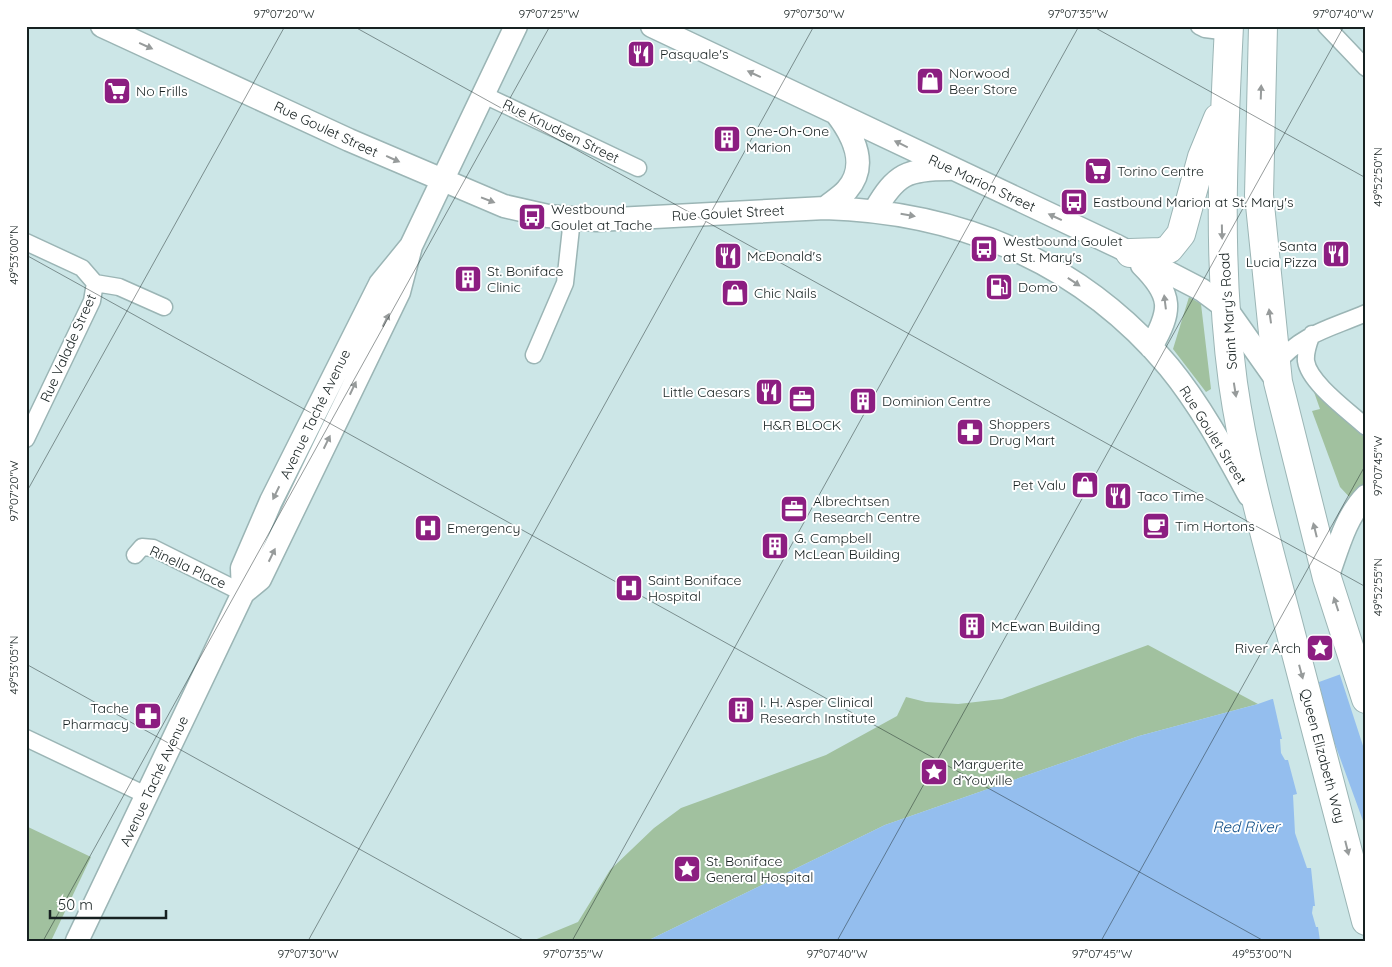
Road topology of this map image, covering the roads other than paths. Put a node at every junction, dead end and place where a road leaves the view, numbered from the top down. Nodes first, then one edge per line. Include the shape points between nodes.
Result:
1 (102, 26) edge
2 (516, 26) edge
3 (652, 26) edge
4 (1199, 26) edge
5 (1263, 26) edge
6 (1326, 26) edge
7 (1229, 29) edge
8 (1366, 68) edge
9 (484, 94) junction
10 (1226, 98) junction
11 (836, 112) junction
12 (1222, 166) junction
13 (638, 168) dead end
14 (952, 169) junction
15 (443, 182) junction
16 (1259, 195) junction
17 (825, 208) junction
18 (875, 210) junction
19 (572, 219) junction
20 (26, 242) edge
21 (412, 246) junction
22 (1130, 253) junction
23 (95, 283) junction
24 (164, 307) dead end
25 (1225, 307) junction
26 (1366, 313) edge
27 (1312, 334) junction
28 (1151, 347) junction
29 (534, 356) dead end
30 (1277, 373) junction
31 (320, 402) junction
32 (342, 412) junction
33 (1366, 427) edge
34 (26, 439) edge
35 (1366, 496) edge
36 (1262, 518) junction
37 (135, 555) dead end
38 (1327, 578) junction
39 (1280, 591) joint
40 (243, 593) junction
41 (1366, 699) edge
42 (26, 738) edge
43 (148, 796) junction
44 (1366, 921) edge
45 (77, 941) edge

1 -> 15 main road, Rue Goulet Street
2 - 9 main road, Avenue Taché Avenue
11 -> 3 main road, Rue Marion Street
4 - 7 street
16 -> 5 highway
6 - 8 street
7 - 10 highway, Saint Mary's Road
9 - 13 street, Rue Knudsen Street
9 - 15 main road, Avenue Taché Avenue
10 - 12 highway, Saint Mary's Road
10 - 22 highway via 1202,157 1181,234 1170,248 1161,252
14 -> 11 main road, Rue Marion Street
11 - 17 main road via 852,137 858,166 846,191
12 - 16 highway
12 -> 25 highway, Saint Mary's Road
14 - 18 main road via 912,171 902,176 888,189
22 -> 14 main road, Rue Marion Street
15 -> 19 main road, Rue Goulet Street via 504,206
15 - 21 main road, Avenue Taché Avenue
30 -> 16 highway
17 - 18 main road, Rue Goulet Street
17 - 19 main road, Rue Goulet Street
18 -> 28 main road, Rue Goulet Street via 952,226 1030,256 1102,302
19 - 29 street via 565,283
20 - 23 street via 82,268
21 - 31 main road, Avenue Taché Avenue via 380,284
32 -> 21 main road, Avenue Taché Avenue via 399,292
22 - 25 main road, Rue Marion Street via 1202,290
28 -> 22 main road via 1165,320 1165,298 1158,281
23 - 24 street via 119,287
23 - 34 street, Rue Valade Street via 92,301
25 - 30 main road, Rue Marion Street
25 -> 36 highway, Saint Mary's Road via 1240,420
26 - 27 street
27 - 30 street via 1291,347
27 - 33 street via 1306,356 1309,370 1320,385
28 - 36 main road, Rue Goulet Street via 1200,410
38 -> 30 highway
31 - 32 main road
31 -> 40 main road, Avenue Taché Avenue via 242,568
40 -> 32 main road, Avenue Taché Avenue via 260,579
35 - 38 main road via 1348,522
36 - 39 highway, Saint Mary's Road
37 - 40 street, Rinella Place via 142,547 153,548
41 -> 38 highway
39 -> 44 highway, Queen Elizabeth Way
40 - 43 main road, Avenue Taché Avenue
42 - 43 street
43 - 45 main road, Avenue Taché Avenue

